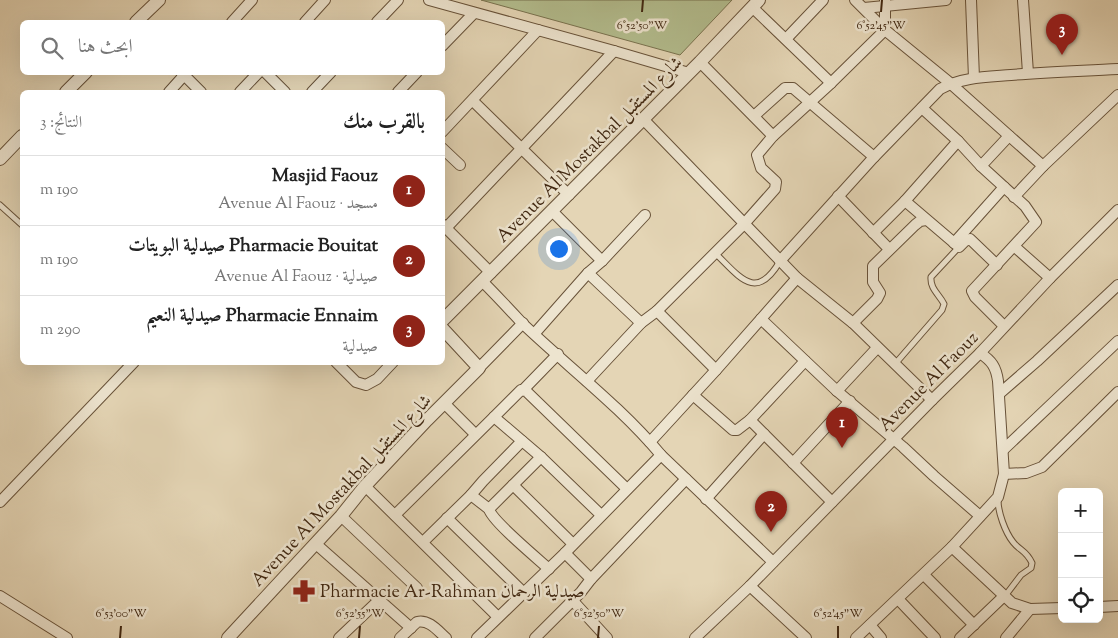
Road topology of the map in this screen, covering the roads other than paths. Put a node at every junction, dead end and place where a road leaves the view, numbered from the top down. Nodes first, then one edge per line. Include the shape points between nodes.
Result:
1 (159, 0) edge
2 (252, 0) edge
3 (325, 0) edge
4 (398, 0) edge
5 (429, 0) edge
6 (823, 0) edge
7 (855, 0) edge
8 (946, 0) edge
9 (971, 0) edge
10 (1022, 0) edge
11 (886, 3) edge
12 (756, 4) edge
13 (864, 8) junction
14 (474, 13) junction
15 (138, 20) edge
16 (234, 20) edge
17 (307, 20) edge
18 (379, 20) edge
19 (538, 30) junction
20 (885, 30) junction
21 (786, 39) junction
22 (445, 43) edge
23 (614, 51) junction
24 (700, 62) junction
25 (1118, 69) edge
26 (689, 73) junction
27 (1028, 73) junction
28 (83, 75) edge
29 (182, 75) edge
30 (186, 75) edge
31 (256, 75) edge
32 (268, 75) edge
33 (328, 75) edge
34 (414, 75) edge
35 (974, 78) junction
36 (831, 83) junction
37 (950, 84) junction
38 (68, 90) edge
39 (170, 90) edge
40 (199, 90) edge
41 (242, 90) edge
42 (283, 90) edge
43 (314, 90) edge
44 (400, 90) edge
45 (1118, 95) edge
46 (473, 101) junction
47 (810, 102) junction
48 (922, 108) junction
49 (754, 116) junction
50 (643, 119) junction
51 (445, 129) edge
52 (773, 136) junction
53 (1009, 136) junction
54 (20, 138) edge
55 (958, 141) junction
56 (522, 149) junction
57 (445, 151) edge
58 (874, 157) junction
59 (0, 159) edge
60 (460, 165) dead end
61 (981, 166) junction
62 (1043, 166) junction
63 (1004, 187) junction
64 (568, 195) junction
65 (838, 196) junction
66 (1014, 197) junction
67 (905, 202) junction
68 (0, 205) edge
69 (1118, 210) edge
70 (552, 211) junction
71 (645, 215) dead end
72 (926, 220) junction
73 (20, 223) edge
74 (744, 224) junction
75 (445, 225) edge
76 (445, 227) edge
77 (873, 233) junction
78 (956, 245) junction
79 (1015, 247) junction
80 (889, 249) junction
81 (714, 253) junction
82 (602, 261) junction
83 (780, 261) junction
84 (997, 265) junction
85 (588, 274) junction
86 (487, 277) junction
87 (797, 278) junction
88 (1050, 278) junction
89 (1118, 285) edge
90 (657, 311) junction
91 (445, 318) edge
92 (760, 319) junction
93 (523, 323) junction
94 (853, 323) junction
95 (641, 324) junction
96 (1004, 326) junction
97 (445, 331) edge
98 (534, 333) junction
99 (1118, 341) edge
100 (877, 348) junction
101 (980, 353) junction
102 (558, 354) junction
103 (805, 362) junction
104 (895, 364) junction
105 (131, 365) edge
106 (339, 365) edge
107 (390, 365) edge
108 (479, 368) junction
109 (716, 370) junction
110 (587, 381) junction
111 (523, 390) junction
112 (837, 391) junction
113 (1118, 392) edge
114 (1000, 394) junction
115 (693, 395) junction
116 (932, 400) junction
117 (850, 401) junction
118 (444, 403) junction
119 (494, 417) junction
120 (750, 420) junction
121 (475, 434) junction
122 (764, 434) junction
123 (893, 439) junction
124 (522, 441) junction
125 (650, 442) junction
126 (1003, 450) junction
127 (661, 455) junction
128 (541, 457) junction
129 (793, 463) junction
130 (1004, 474) junction
131 (686, 479) junction
132 (513, 485) junction
133 (365, 486) junction
134 (627, 489) junction
135 (470, 495) junction
136 (998, 496) junction
137 (706, 499) junction
138 (0, 502) edge
139 (832, 502) junction
140 (489, 509) junction
141 (394, 515) junction
142 (601, 515) junction
143 (341, 516) junction
144 (980, 516) junction
145 (447, 518) junction
146 (423, 542) junction
147 (316, 544) junction
148 (573, 544) junction
149 (952, 547) junction
150 (565, 553) junction
151 (773, 562) junction
152 (549, 568) junction
153 (924, 575) junction
154 (591, 579) junction
155 (750, 586) junction
156 (417, 588) dead end
157 (524, 593) junction
158 (0, 596) edge
159 (1004, 596) junction
160 (898, 599) junction
161 (379, 600) junction
162 (572, 601) junction
163 (1103, 606) edge
164 (1118, 606) edge
165 (1058, 608) edge
166 (1030, 609) junction
167 (498, 617) junction
168 (870, 625) junction
169 (974, 625) junction
170 (411, 628) junction
171 (67, 638) edge
172 (228, 638) edge
173 (339, 638) edge
174 (400, 638) edge
175 (446, 638) edge
176 (477, 638) edge
177 (535, 638) edge
178 (607, 638) edge
179 (695, 638) edge
180 (806, 638) edge
181 (856, 638) edge
182 (881, 638) edge
183 (935, 638) edge
184 (960, 638) edge
185 (1006, 638) edge

1 - 15 street
2 - 16 street
3 - 17 street
4 - 18 street
5 - 14 street
6 - 21 street
7 - 13 street
8 - 11 street
9 - 35 street
10 - 27 street
11 - 13 street
11 - 20 street
12 - 21 street
12 - 24 street, Avenue Al Mostakbal شارع المستقبل
13 - 20 street
14 - 19 street
14 - 22 street
19 - 23 street
19 - 46 street
20 - 36 street
20 - 37 street
21 - 36 street
23 - 26 street
23 - 56 street
24 - 26 street, Avenue Al Mostakbal شارع المستقبل
24 - 49 street
25 - 27 street
26 - 50 street, Avenue Al Mostakbal شارع المستقبل
27 - 35 street
28 - 38 street
29 - 39 street
30 - 40 street
31 - 41 street
32 - 42 street
33 - 43 street
34 - 44 street
35 - 37 street
36 - 47 street
37 - 48 street via 940,89
37 - 53 street
45 - 62 street
46 - 51 street
46 - 56 street
47 - 49 street via 789,87
47 - 52 street
47 - 58 street
48 - 55 street
48 - 58 street
49 - 52 street
50 - 64 street, Avenue Al Mostakbal شارع المستقبل
50 - 74 street
52 - 74 street via 757,155 761,168 777,186
53 - 61 street
53 - 62 street
54 - 59 street
55 - 61 street
55 - 67 street
56 - 64 street
56 - 75 street
57 - 60 street
58 - 65 street
61 - 63 street
62 - 66 street
63 - 66 street
63 - 78 street
64 - 70 street, Avenue Al Mostakbal شارع المستقبل
65 - 77 street
65 - 83 street
66 - 79 street via 1036,222
67 - 72 street
67 - 77 street
68 - 73 lane
69 - 88 street, Avenue Al Faouz
70 - 82 street
70 - 86 street, Avenue Al Mostakbal شارع المستقبل
71 - 82 street
72 - 78 street
72 - 80 street via 920,221
74 - 81 street
74 - 83 street
76 - 86 street
77 - 80 street
78 - 84 street via 970,239
78 - 104 lane via 931,277 932,287 944,304 942,310
79 - 84 street
79 - 88 street
80 - 94 street via 873,266 872,278 880,291 878,296
81 - 83 lane via 741,278 752,283 766,280
81 - 90 street
82 - 85 street
83 - 87 street
84 - 96 street via 972,291
85 - 95 street
85 - 98 street
86 - 91 street, Avenue Al Mostakbal شارع المستقبل
86 - 93 street
87 - 92 street
87 - 94 street
88 - 96 street, Avenue Al Faouz
89 - 114 street
90 - 95 street
90 - 109 street
92 - 103 street
92 - 109 street
93 - 98 street
93 - 108 street, Avenue Al Mostakbal شارع المستقبل
94 - 100 street
95 - 110 street
96 - 101 street, Avenue Al Faouz
97 - 108 street
98 - 102 street
99 - 126 street
100 - 104 street
100 - 112 street
101 - 114 street via 996,369
101 - 116 street, Avenue Al Faouz
102 - 110 street
102 - 111 street
103 - 112 street
103 - 120 street
104 - 116 street
105 - 138 street
106 - 107 street via 356,382 366,385
108 - 118 street, Avenue Al Mostakbal شارع المستقبل
109 - 115 street
110 - 125 street
111 - 119 street
111 - 134 street
112 - 117 street
113 - 130 street via 1042,467 1026,473
114 - 126 street
115 - 120 street via 733,430 740,429
115 - 125 street
116 - 123 street, Avenue Al Faouz
117 - 123 street
117 - 129 street
118 - 121 street
118 - 133 street, Avenue Al Mostakbal شارع المستقبل
119 - 121 street
119 - 124 street
120 - 122 street
121 - 141 street
122 - 129 street
122 - 137 street
123 - 139 street, Avenue Al Faouz
123 - 144 street
124 - 128 street
124 - 135 street
125 - 127 street
126 - 130 street
127 - 131 street
127 - 134 street
128 - 132 street
128 - 142 street
129 - 139 street
130 - 136 street
131 - 137 street
131 - 154 street
132 - 140 street
132 - 148 street
133 - 141 street
133 - 143 street, Avenue Al Mostakbal شارع المستقبل
134 - 142 street
135 - 140 street
135 - 145 street
136 - 144 street
136 - 159 lane via 1000,517 1012,542 1026,553 1032,563
137 - 151 street
139 - 151 street, Avenue Al Faouz
140 - 152 street via 500,524
141 - 146 street
142 - 148 street
143 - 147 street, Avenue Al Mostakbal شارع المستقبل
143 - 156 street
144 - 149 street
145 - 146 street
145 - 157 street
146 - 167 street
147 - 161 street
147 - 172 street, Avenue Al Mostakbal شارع المستقبل
148 - 150 street
149 - 153 street
149 - 159 street
150 - 152 street
150 - 154 street
151 - 155 street, Avenue Al Faouz
152 - 157 street
153 - 160 street
153 - 169 street
154 - 162 street
155 - 179 street, Avenue Al Faouz
155 - 180 street
157 - 167 street
158 - 171 street
159 - 166 street via 1017,606
159 - 169 street
160 - 168 street
160 - 183 street
161 - 170 street
161 - 173 street
162 - 177 street
162 - 178 street
163 - 164 street
165 - 166 street
166 - 185 street
167 - 176 street
168 - 181 street
168 - 182 street
169 - 184 street
170 - 174 street
170 - 175 street via 417,622 425,621

